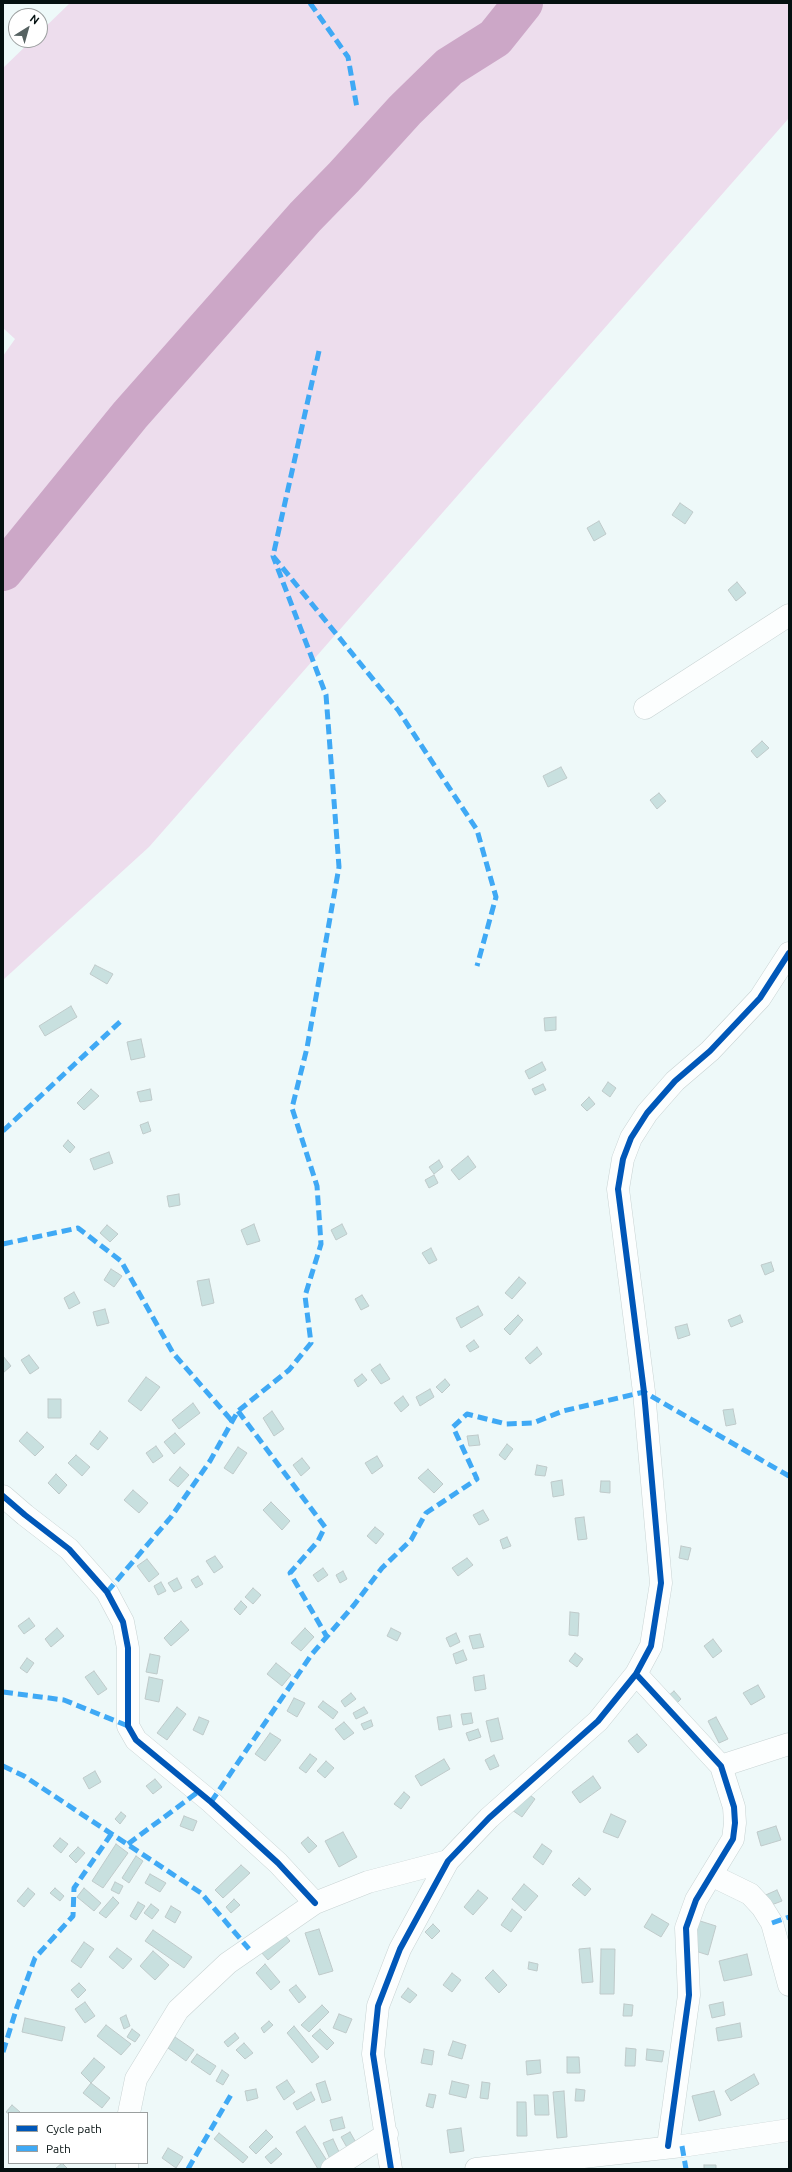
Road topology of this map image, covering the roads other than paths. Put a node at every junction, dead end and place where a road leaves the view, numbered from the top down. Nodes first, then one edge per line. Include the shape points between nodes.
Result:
1 (789, 615) edge
2 (645, 708) dead end
3 (789, 953) edge
4 (3, 1496) edge
5 (636, 1674) junction
6 (789, 1744) edge
7 (721, 1766) junction
8 (448, 1861) junction
9 (711, 1875) junction
10 (315, 1903) junction
11 (789, 1986) edge
12 (129, 2112) edge
13 (789, 2130) edge
14 (387, 2134) junction
15 (668, 2146) junction
16 (559, 2165) edge
17 (332, 2169) edge
18 (391, 2169) edge
19 (476, 2169) edge

1 - 2 street
3 - 5 street via 760,998 710,1051 674,1080 647,1113 631,1138 624,1159 618,1189 644,1392 661,1582 651,1646
4 - 10 street via 69,1549 107,1592 123,1622 128,1648 128,1726 136,1740 211,1802 278,1863
5 - 7 street
5 - 8 street via 598,1721 489,1818
6 - 7 street
7 - 9 street via 734,1807 735,1823 733,1839
8 - 10 street via 368,1882
8 - 14 street via 400,1949 378,2006 373,2054
9 - 11 street via 750,1894 762,1906 772,1923
9 - 15 street via 696,1900 686,1928 689,1995
10 - 12 street via 228,1963 178,2010 136,2079
13 - 15 street
14 - 17 street
14 - 18 street
15 - 16 street
16 - 19 street

